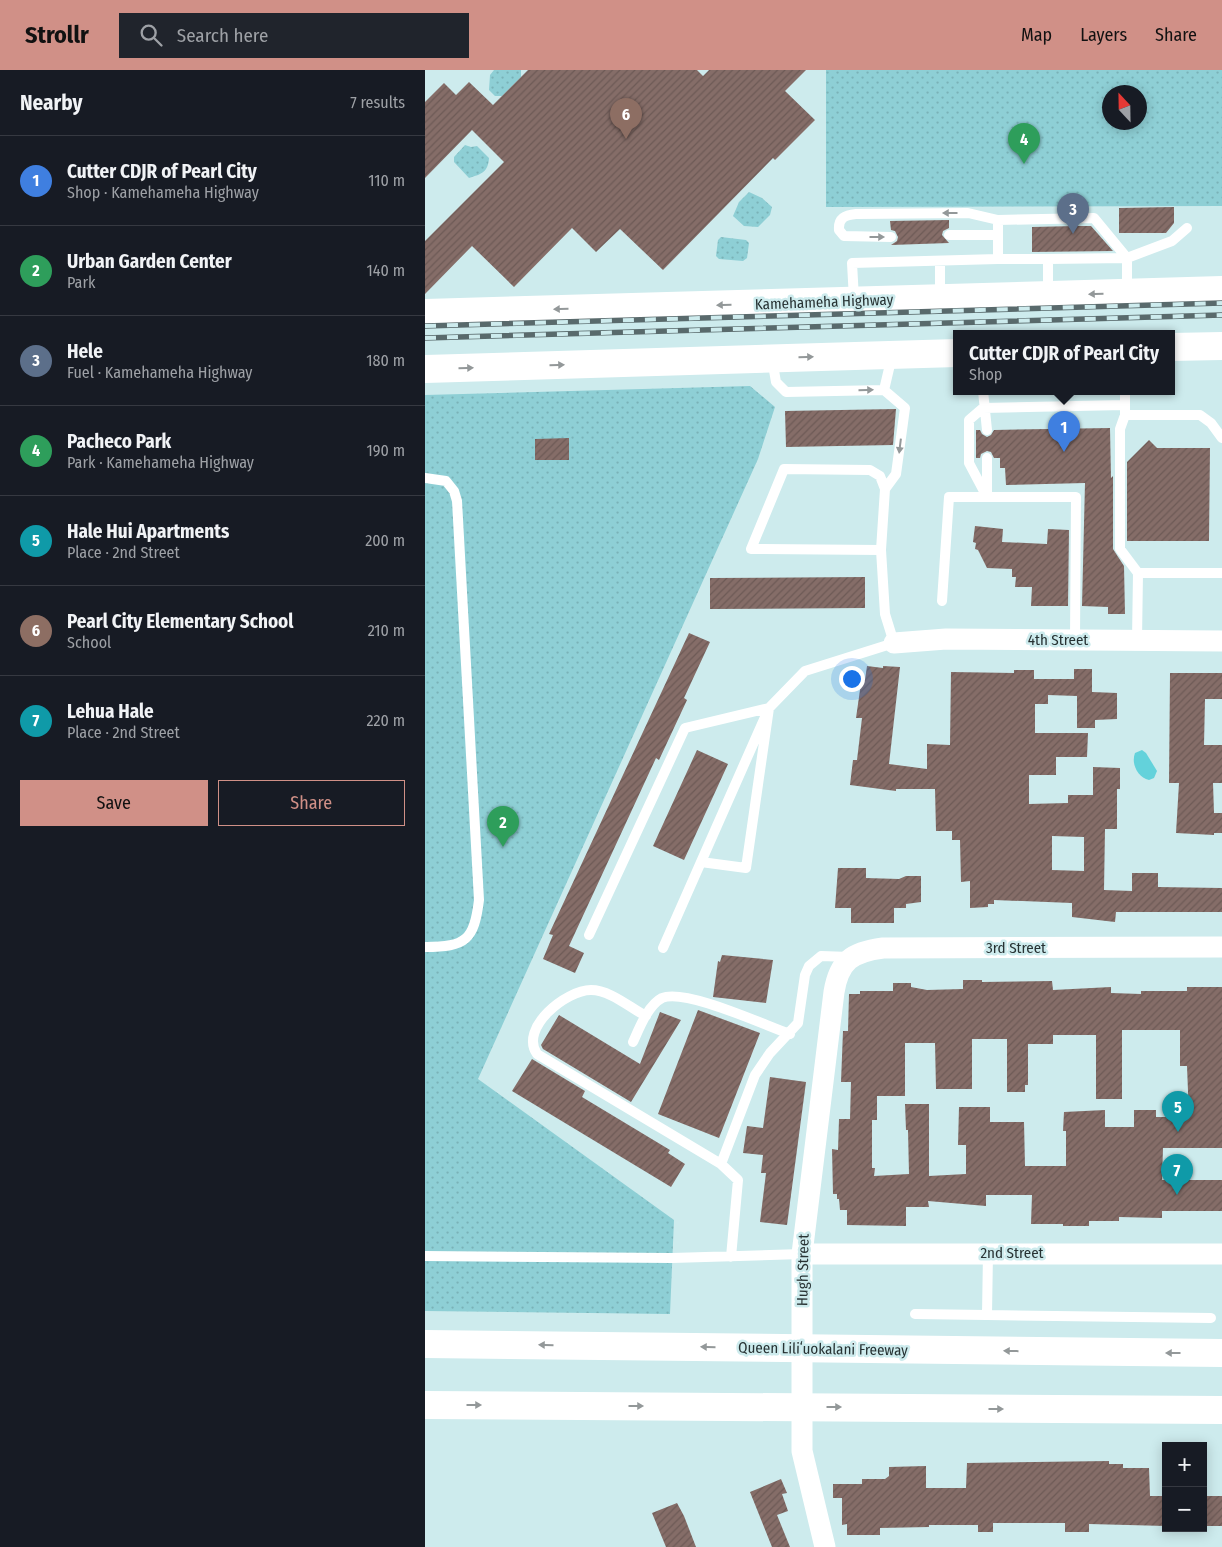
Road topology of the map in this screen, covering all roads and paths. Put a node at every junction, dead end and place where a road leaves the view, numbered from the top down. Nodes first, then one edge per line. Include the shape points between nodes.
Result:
1 (998, 220) junction
2 (1187, 228) dead end
3 (949, 235) dead end
4 (998, 235) junction
5 (891, 238) dead end
6 (1127, 258) junction
7 (1048, 259) junction
8 (998, 260) junction
9 (940, 261) junction
10 (1222, 290) edge
11 (1127, 293) junction
12 (1048, 295) junction
13 (940, 298) junction
14 (854, 301) junction
15 (425, 313) edge
16 (1222, 346) edge
17 (1175, 347) edge
18 (953, 353) edge
19 (892, 355) junction
20 (771, 358) junction
21 (425, 369) edge
22 (884, 390) junction
23 (983, 395) edge
24 (1125, 395) edge
25 (983, 408) junction
26 (1125, 410) junction
27 (987, 430) dead end
28 (1222, 438) edge
29 (987, 458) dead end
30 (425, 478) edge
31 (885, 489) junction
32 (987, 497) junction
33 (881, 550) junction
34 (1139, 573) junction
35 (1222, 573) edge
36 (942, 602) dead end
37 (1075, 640) junction
38 (1137, 640) junction
39 (1222, 641) edge
40 (894, 643) junction
41 (769, 708) junction
42 (701, 862) junction
43 (589, 935) dead end
44 (425, 947) edge
45 (1222, 947) edge
46 (663, 948) dead end
47 (851, 957) junction
48 (646, 1016) junction
49 (790, 1034) junction
50 (633, 1042) dead end
51 (721, 1164) junction
52 (988, 1252) junction
53 (802, 1254) junction
54 (1222, 1254) edge
55 (425, 1256) edge
56 (731, 1257) junction
57 (915, 1314) dead end
58 (987, 1315) junction
59 (1211, 1318) dead end
60 (425, 1344) edge
61 (1222, 1353) edge
62 (425, 1405) edge
63 (1222, 1410) edge
64 (825, 1547) edge

1 - 4 lane
1 -> 5 lane via 968,213 856,214 843,216 840,220 839,230 844,236
1 - 6 lane via 1045,223 1094,218
2 - 6 lane via 1172,242
3 - 4 lane
4 - 8 lane
6 - 7 lane
6 - 11 lane
7 - 8 lane
7 - 12 lane
8 - 9 lane
9 - 13 lane
9 - 14 lane via 852,263
10 - 11 main road, Kamehameha Highway
11 -> 12 main road, Kamehameha Highway
12 - 13 main road, Kamehameha Highway
13 - 14 main road, Kamehameha Highway
14 -> 15 main road, Kamehameha Highway
16 - 17 main road
18 - 19 main road
20 -> 19 main road
19 - 22 lane
21 -> 20 main road
20 -> 22 lane via 776,382 786,392
22 -> 31 lane via 905,408 896,474
23 - 25 lane
24 - 26 lane
25 - 26 lane
25 - 27 lane
25 - 32 lane via 969,420 969,463
26 - 28 lane via 1200,415
26 - 34 lane via 1120,429 1120,549
29 - 32 lane
30 - 44 lane via 446,481 455,491 457,501 479,900 476,924 468,938 449,947
31 - 33 lane
31 - 33 lane via 880,476 870,470 784,469 751,549
32 - 36 lane via 949,497
32 - 37 lane via 1076,497
33 - 40 lane via 885,614
34 - 35 lane
34 - 38 lane
37 - 38 street, 4th Street
37 - 40 street, 4th Street via 946,639
38 - 39 street, 4th Street
40 - 41 lane via 805,671
41 - 42 lane
41 - 42 lane via 746,868
41 - 43 lane via 685,728
42 - 46 lane
45 - 47 street, 3rd Street via 883,948
47 - 49 lane via 821,956 809,966 798,1023
47 - 53 street, Hugh Street via 840,969 834,992
48 - 49 lane via 661,999 674,996 691,998
48 - 50 lane
48 - 51 lane via 604,992 589,990 577,993 548,1011 534,1034 533,1048 537,1054
49 - 51 lane via 770,1053 755,1075
51 - 56 lane via 738,1180
52 - 53 street, 2nd Street
52 - 54 street, 2nd Street
52 - 58 lane
53 - 56 lane
53 - 64 street, Hugh Street via 802,1451
55 - 56 lane
57 - 58 lane
58 - 59 lane
61 -> 60 main road, Queen Liliʻuokalani Freeway
62 -> 63 main road

